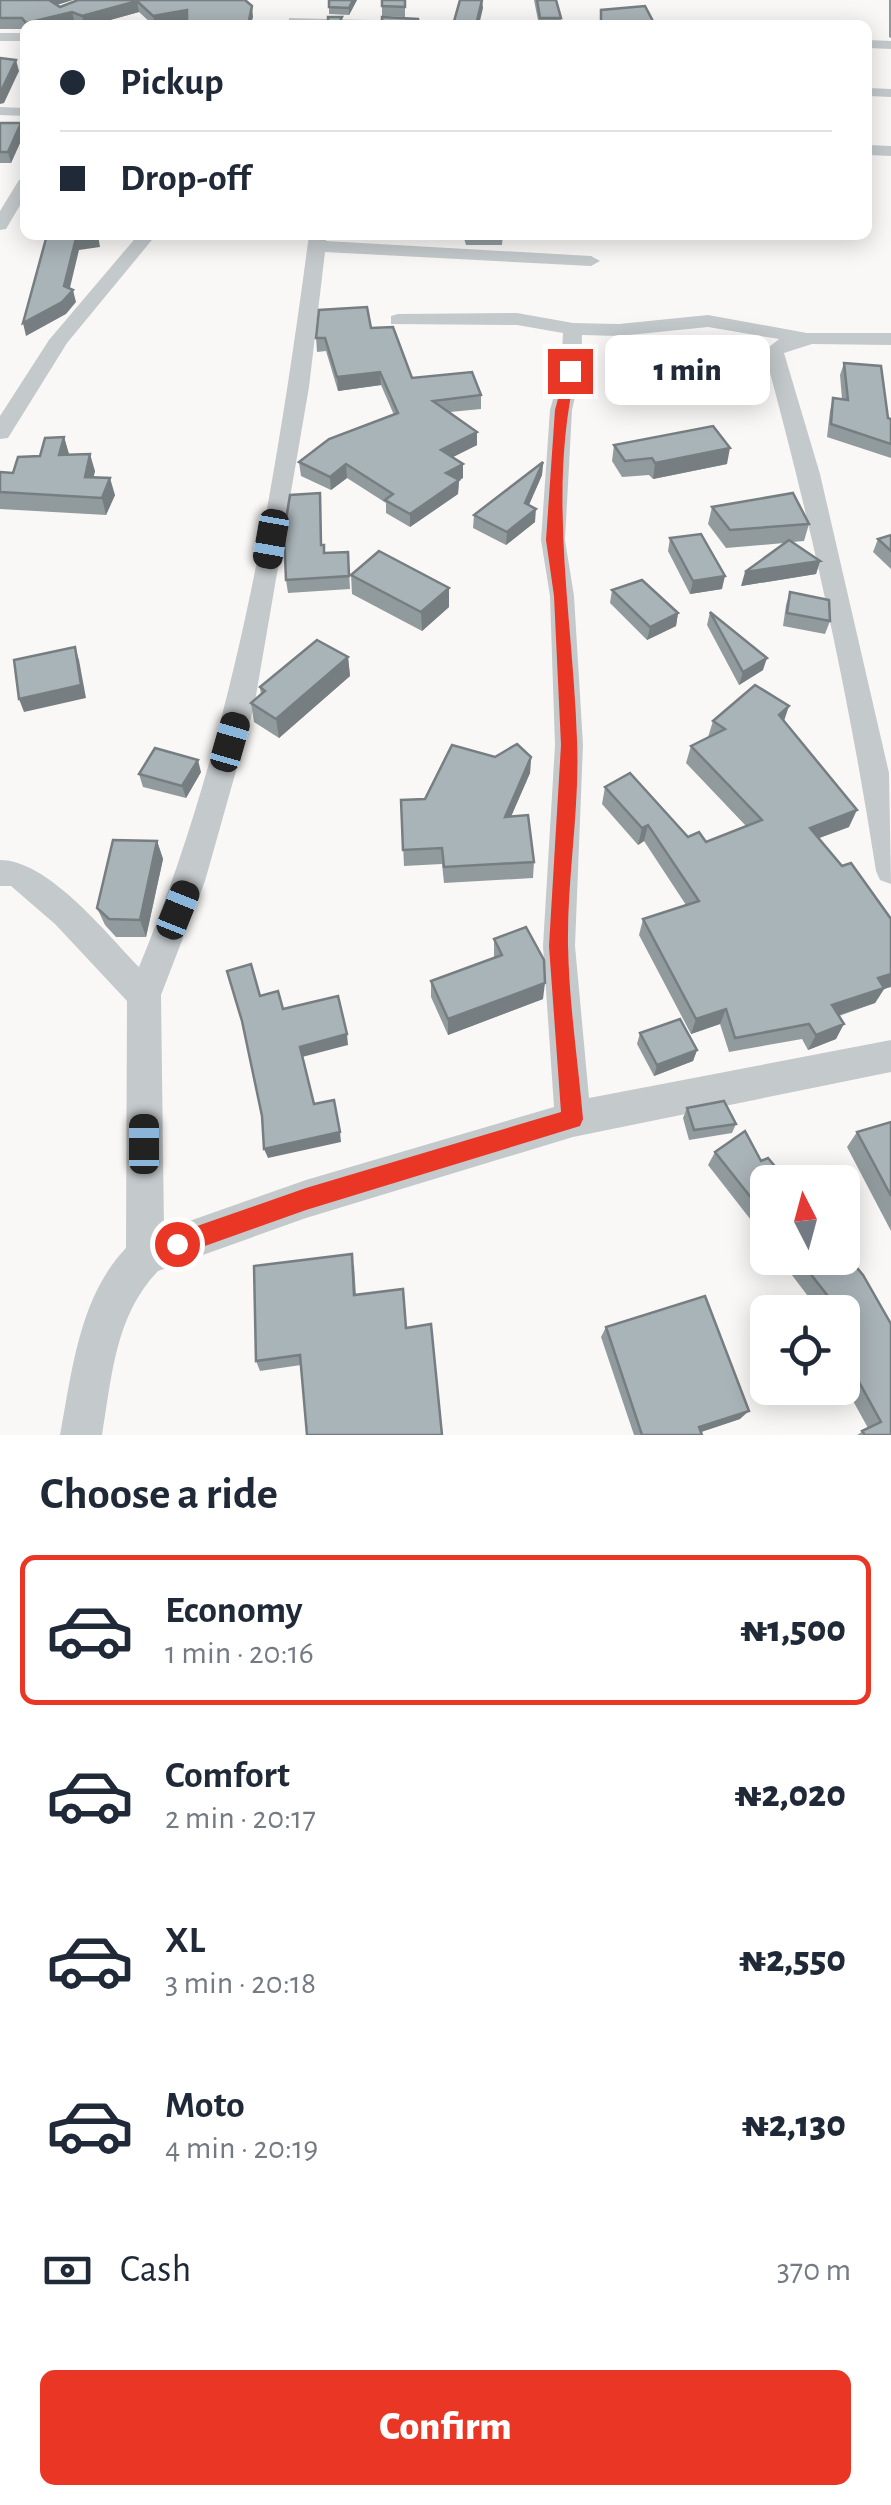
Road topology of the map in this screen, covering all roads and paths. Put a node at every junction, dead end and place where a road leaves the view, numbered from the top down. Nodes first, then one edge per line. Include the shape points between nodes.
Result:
1 (20, 191) edge
2 (0, 225) edge
3 (144, 240) edge
4 (317, 240) edge
5 (590, 260) dead end
6 (398, 320) dead end
7 (573, 329) junction
8 (806, 338) junction
9 (891, 339) edge
10 (0, 432) edge
11 (891, 871) edge
12 (0, 873) edge
13 (144, 995) junction
14 (891, 1056) edge
15 (572, 1119) junction
16 (145, 1256) junction
17 (81, 1435) edge

1 - 2 street
3 - 10 street via 59,340
4 - 5 street
4 - 13 street via 299,386 240,707 190,881
6 - 7 street via 517,318
7 - 8 street via 708,321
7 - 15 street via 553,540 569,745 559,946
8 - 9 street
8 - 11 street via 774,350 809,474
12 - 13 street via 17,872
13 - 16 street
14 - 15 street
15 - 16 street via 306,1199
16 - 17 street via 126,1271 104,1323

